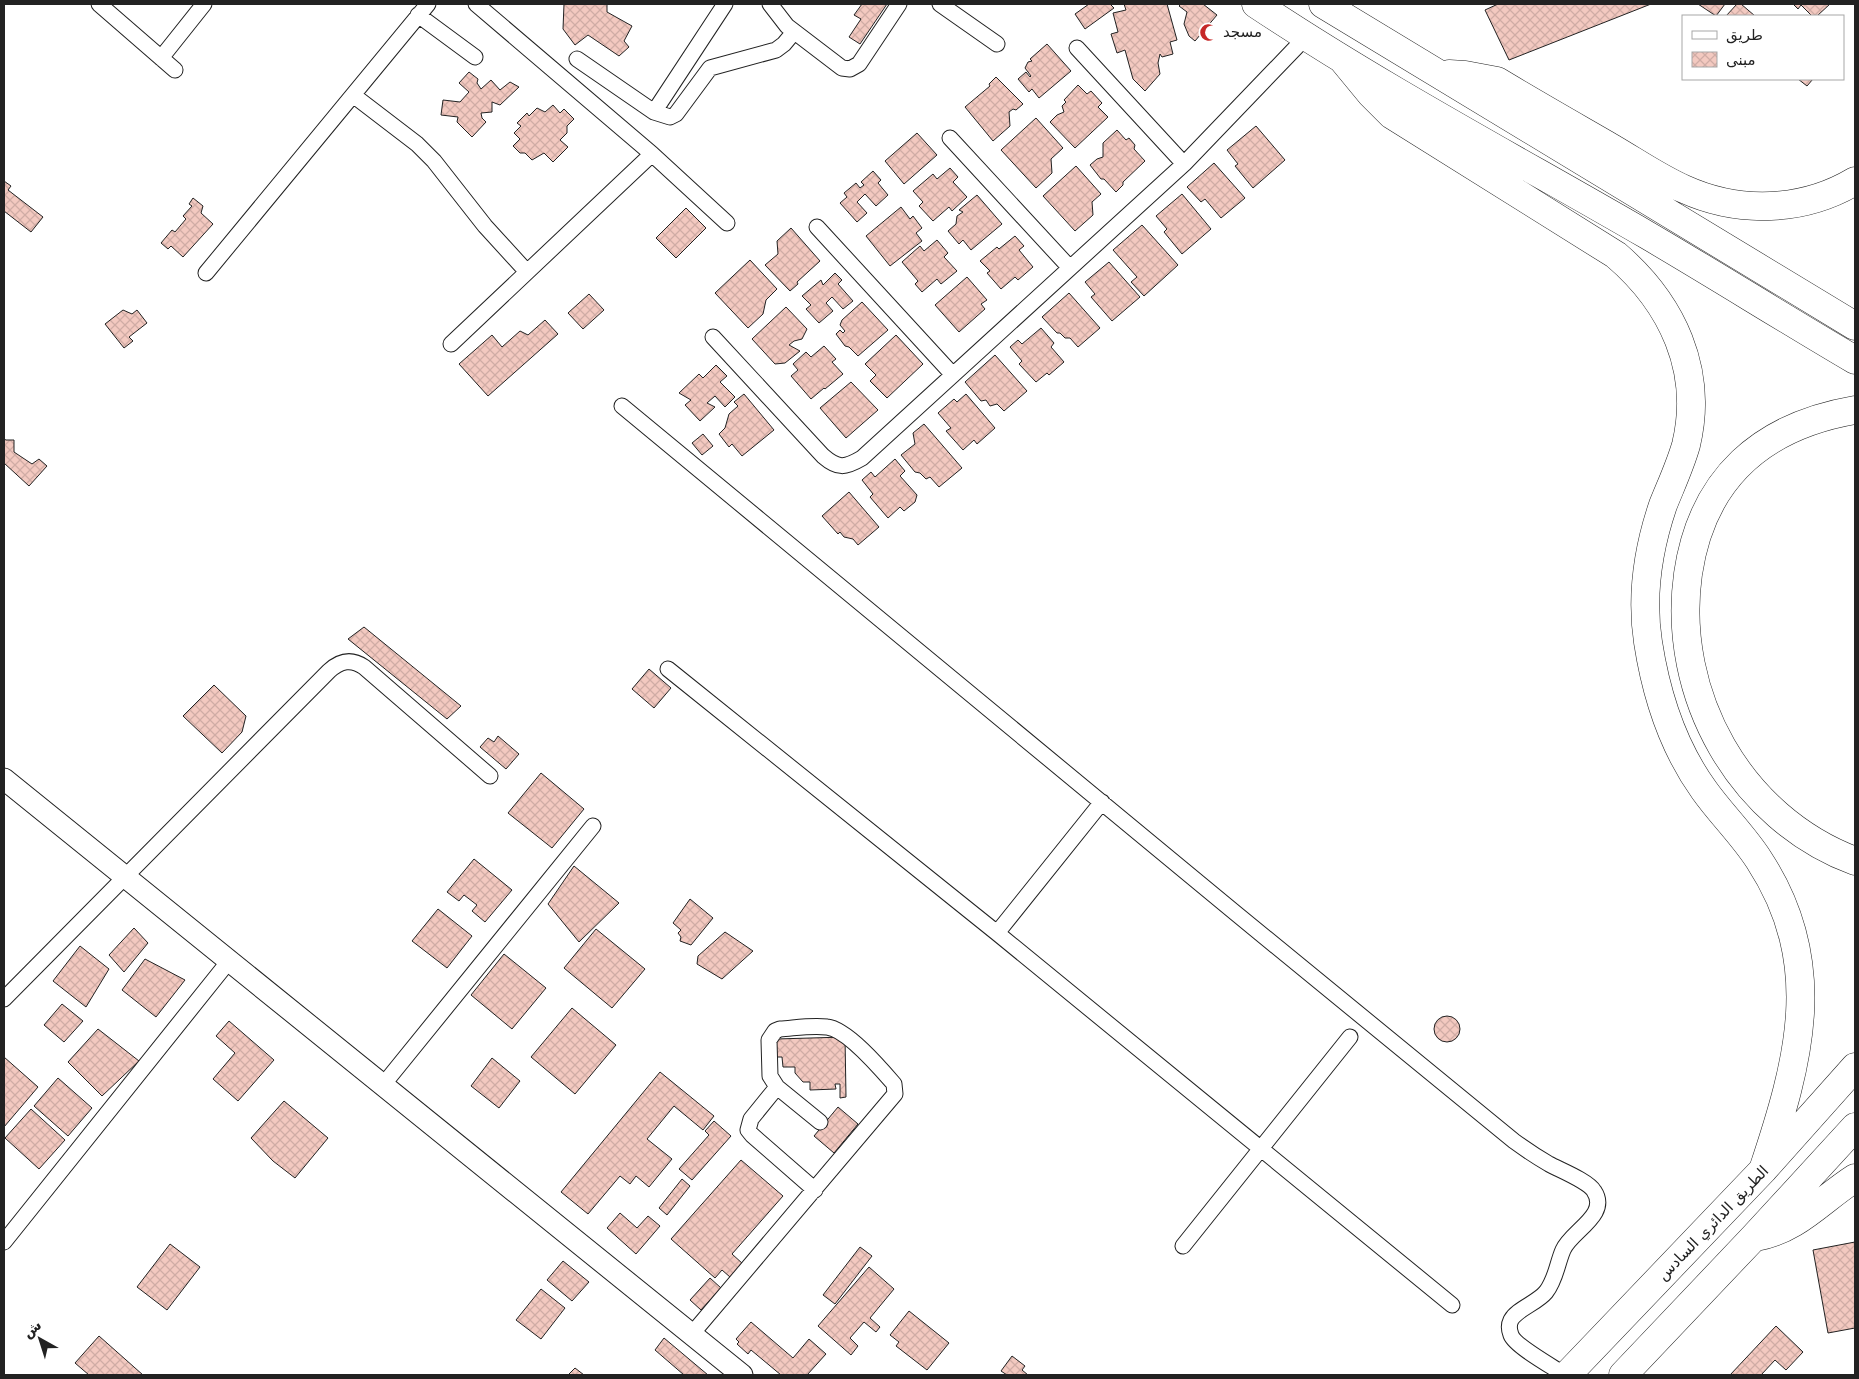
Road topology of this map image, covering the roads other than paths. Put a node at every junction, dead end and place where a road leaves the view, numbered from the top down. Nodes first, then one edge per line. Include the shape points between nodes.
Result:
1 (99, 4) edge
2 (204, 4) edge
3 (476, 4) edge
4 (725, 4) edge
5 (899, 4) edge
6 (940, 4) edge
7 (1256, 4) edge
8 (1323, 4) edge
9 (776, 7) edge
10 (423, 10) edge
11 (794, 32) junction
12 (1306, 37) junction
13 (997, 44) dead end
14 (1077, 48) dead end
15 (475, 57) dead end
16 (161, 58) junction
17 (577, 59) dead end
18 (1343, 60) junction
19 (175, 70) dead end
20 (1437, 73) junction
21 (353, 95) junction
22 (654, 112) junction
23 (950, 138) dead end
24 (652, 154) junction
25 (1184, 164) junction
26 (1855, 181) edge
27 (727, 223) dead end
28 (817, 227) dead end
29 (1070, 268) junction
30 (527, 272) junction
31 (206, 273) dead end
32 (1855, 326) edge
33 (713, 337) dead end
34 (451, 344) dead end
35 (1855, 360) edge
36 (953, 375) junction
37 (622, 406) dead end
38 (1855, 410) edge
39 (668, 669) dead end
40 (490, 776) dead end
41 (4, 779) edge
42 (1102, 802) junction
43 (593, 826) dead end
44 (1855, 861) edge
45 (125, 877) junction
46 (997, 933) junction
47 (229, 961) junction
48 (4, 999) edge
49 (1350, 1037) dead end
50 (1855, 1067) edge
51 (382, 1085) junction
52 (777, 1087) junction
53 (820, 1122) dead end
54 (1855, 1127) edge
55 (1261, 1148) junction
56 (1764, 1170) junction
57 (1855, 1178) edge
58 (814, 1190) junction
59 (1754, 1237) junction
60 (4, 1242) edge
61 (1183, 1246) dead end
62 (1452, 1305) dead end
63 (691, 1335) junction
64 (742, 1375) edge
65 (1566, 1375) edge
66 (1623, 1375) edge

1 - 16 street
2 - 16 street
3 - 24 street
4 - 22 street
5 - 11 street via 850,70 842,68
6 - 13 street
7 - 12 highway
8 - 20 highway
9 - 11 street
10 - 15 street
10 - 21 street
11 - 22 street via 776,50 710,68 673,116
12 - 18 highway
12 - 25 street
14 - 25 street
16 - 19 street
17 - 22 street
18 - 35 highway
18 - 56 highway via 1392,115 1616,255 1651,290 1678,336 1689,377 1690,421 1681,461 1664,503 1650,552 1646,596 1648,640 1660,698 1679,746 1702,787 1746,841 1771,880 1795,945 1802,990 1798,1041 1786,1098
20 - 26 highway via 1497,81 1682,188 1720,202 1758,207 1795,204 1831,193
20 - 32 highway
21 - 30 street via 434,161 485,226
21 - 31 street
23 - 29 street
24 - 27 street
24 - 30 street
25 - 29 street
28 - 36 street
29 - 36 street
30 - 34 street
33 - 36 street via 823,456 841,467 862,458
37 - 42 street
38 - 44 highway via 1820,418 1784,432 1753,452 1728,477 1708,506 1695,542 1687,582 1686,625 1691,667 1704,711 1739,773 1767,806 1801,834
39 - 46 street
40 - 45 street via 364,667 344,662 328,671
41 - 45 street
42 - 46 street
42 - 65 street via 1514,1141 1592,1188 1598,1197 1597,1208 1566,1244 1546,1292 1516,1314 1510,1325 1511,1336 1518,1344
43 - 51 street
45 - 47 street
45 - 48 street
46 - 55 street
47 - 51 street
47 - 60 street
49 - 55 street
50 - 56 highway, الطريق الدائري السادس
51 - 63 street
52 - 53 street
52 - 58 street via 749,1122 748,1130
52 - 58 street via 770,1076 771,1036 780,1029 819,1027 834,1028 844,1034 894,1084 893,1098
54 - 59 highway
55 - 61 street
55 - 62 street
56 - 65 highway, الطريق الدائري السادس
57 - 59 highway via 1794,1224 1775,1233
58 - 63 street
59 - 66 highway
63 - 64 street

